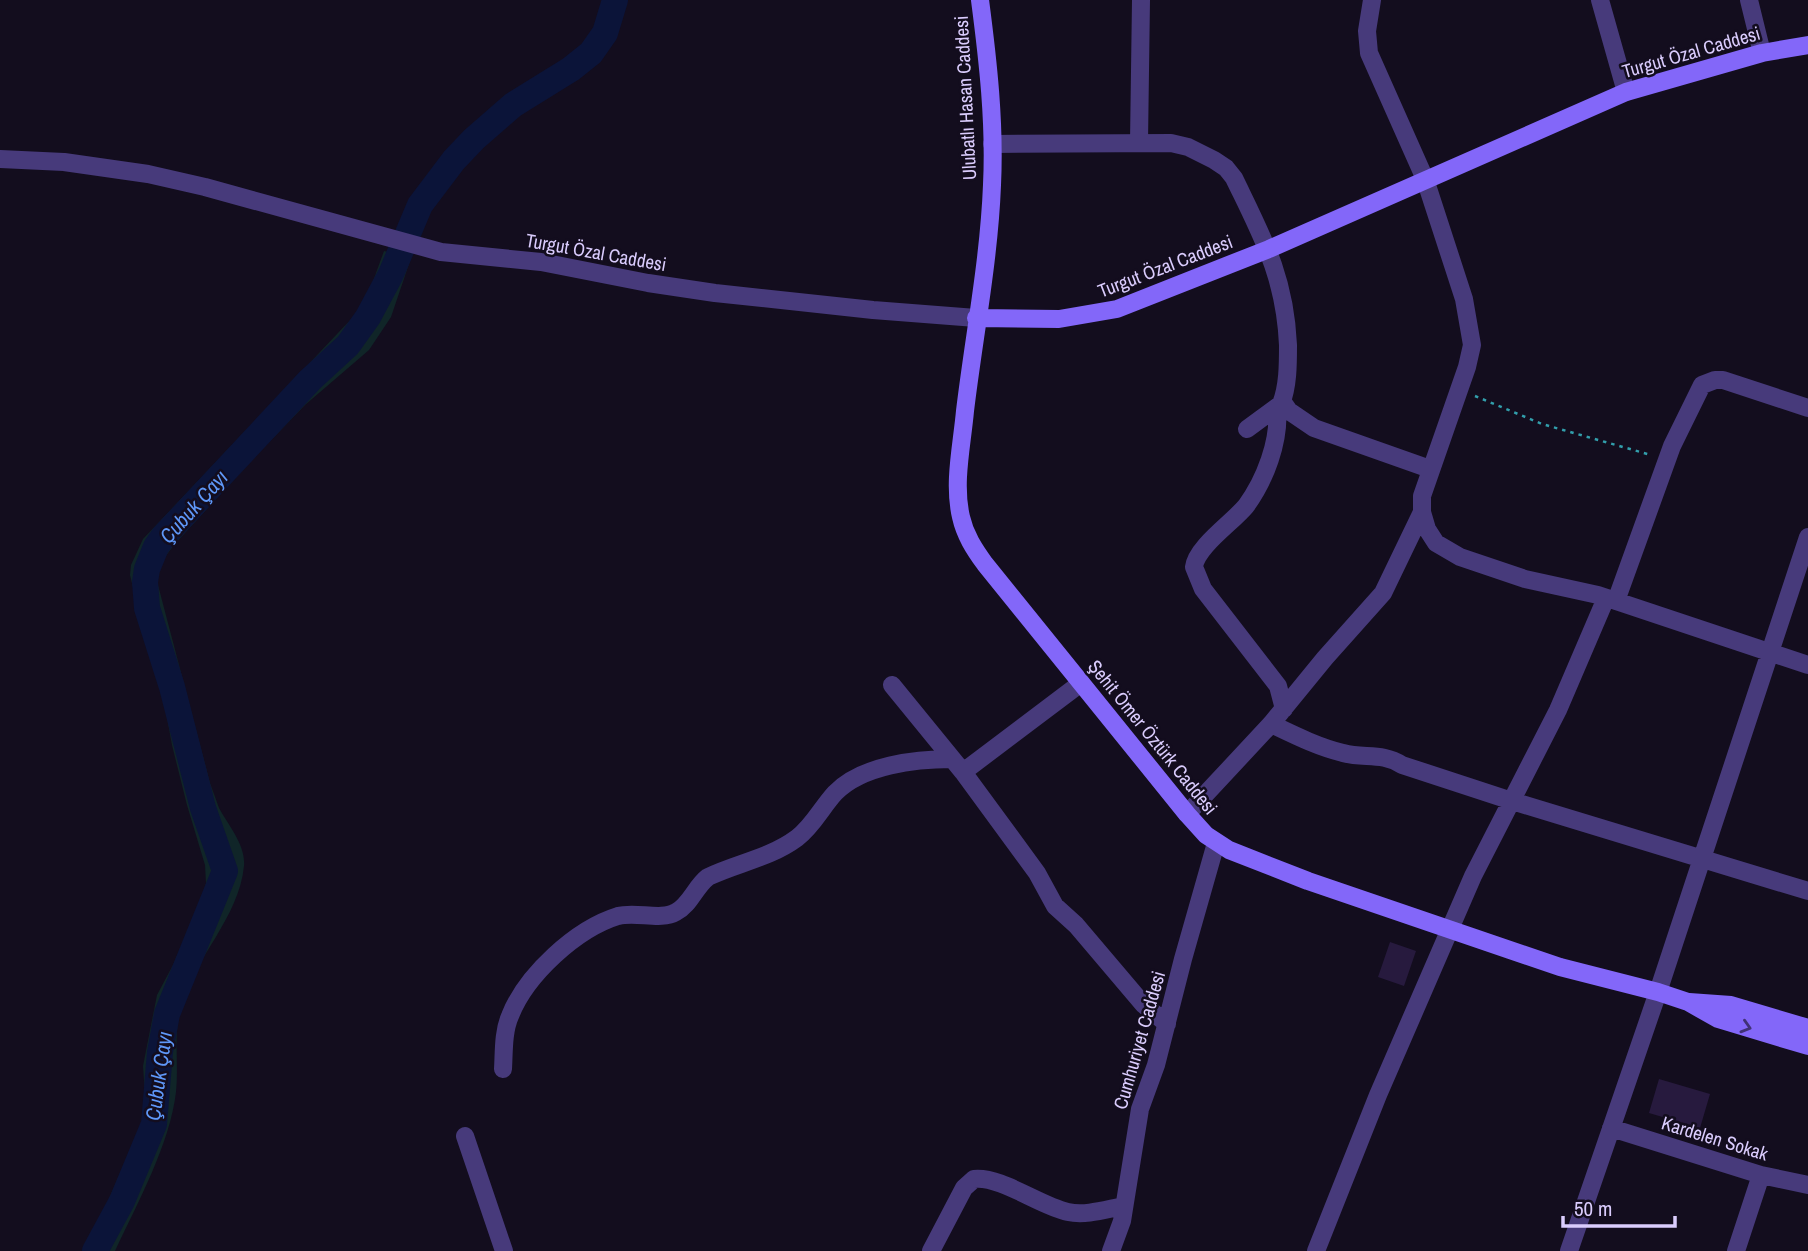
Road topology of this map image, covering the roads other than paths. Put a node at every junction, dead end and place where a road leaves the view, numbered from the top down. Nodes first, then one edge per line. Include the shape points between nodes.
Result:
1 (980, 0) edge
2 (1141, 0) edge
3 (1372, 0) edge
4 (1600, 0) edge
5 (1749, 0) edge
6 (1808, 45) edge
7 (1762, 53) junction
8 (1626, 92) junction
9 (1139, 142) junction
10 (992, 144) junction
11 (0, 159) edge
12 (1424, 179) junction
13 (1269, 249) junction
14 (976, 317) junction
15 (1280, 405) junction
16 (1808, 408) edge
17 (1247, 429) dead end
18 (1430, 470) junction
19 (1422, 512) junction
20 (1808, 537) edge
21 (1611, 599) junction
22 (1771, 652) junction
23 (1808, 665) edge
24 (1081, 683) junction
25 (892, 685) dead end
26 (1284, 709) junction
27 (1271, 724) junction
28 (958, 765) junction
29 (1512, 801) junction
30 (1187, 814) junction
31 (1216, 843) junction
32 (1702, 859) junction
33 (1808, 891) edge
34 (1451, 930) junction
35 (1658, 992) junction
36 (1688, 1002) junction
37 (1167, 1024) junction
38 (1808, 1028) edge
39 (1808, 1046) edge
40 (503, 1069) dead end
41 (1611, 1128) junction
42 (465, 1136) dead end
43 (1761, 1175) junction
44 (1808, 1185) edge
45 (1124, 1206) junction
46 (504, 1251) edge
47 (931, 1251) edge
48 (1111, 1251) edge
49 (1316, 1251) edge
50 (1569, 1251) edge
51 (1736, 1251) edge

1 - 10 street, Ulubatlı Hasan Caddesi
2 - 9 street
3 - 12 street via 1369,53
4 - 8 street
5 - 7 street
6 - 7 street, Turgut Özal Caddesi
7 - 8 street, Turgut Özal Caddesi
8 - 12 street, Turgut Özal Caddesi
9 - 10 street
9 - 13 street via 1188,147 1226,168
10 - 14 street, Ulubatlı Hasan Caddesi via 989,238
11 - 14 street, Turgut Özal Caddesi via 148,174 464,255 541,262 715,293
12 - 13 street, Turgut Özal Caddesi
12 - 18 street via 1464,299 1472,345
13 - 14 street, Turgut Özal Caddesi via 1098,314 1022,320
13 - 15 street via 1286,315 1288,356
14 - 24 street, Şehit Ömer Öztürk Caddesi via 959,469 964,530 985,564
15 - 17 street
15 - 18 street via 1314,428
15 - 26 street via 1273,446 1255,492 1199,554 1194,567 1203,589 1278,686
16 - 21 street via 1723,380 1707,382 1698,391 1668,458
18 - 19 street
19 - 21 street via 1436,543 1460,557 1525,579
19 - 26 street via 1383,593
20 - 22 street
21 - 22 street
21 - 29 street
22 - 23 street
22 - 32 street
24 - 28 street
24 - 30 street, Şehit Ömer Öztürk Caddesi
25 - 28 street
26 - 27 street
27 - 29 street via 1343,754 1385,756
27 - 30 street
28 - 37 street via 1037,873 1055,906 1143,1004
28 - 40 street via 913,760 858,778 837,791 797,837 768,854 708,877 677,912 632,913 583,932 551,959 518,1000 507,1028
29 - 32 street
29 - 34 street
30 - 31 street, Şehit Ömer Öztürk Caddesi
31 - 34 street, Şehit Ömer Öztürk Caddesi via 1318,885
31 - 37 street, Cumhuriyet Caddesi
32 - 33 street
32 - 35 street
34 - 35 street, Şehit Ömer Öztürk Caddesi via 1560,967
34 - 49 street
35 - 36 street, Şehit Ömer Öztürk Caddesi
35 - 41 street
36 - 38 street, Şehit Ömer Öztürk Caddesi via 1731,1005
36 -> 39 street, Şehit Ömer Öztürk Caddesi via 1718,1019
37 - 45 street, Cumhuriyet Caddesi via 1140,1109
41 - 43 street, Kardelen Sokak
41 - 50 street
42 - 46 street
43 - 44 street, Kardelen Sokak
43 - 51 street
45 - 47 street via 1070,1213 974,1179 964,1188
45 - 48 street, Cumhuriyet Caddesi

